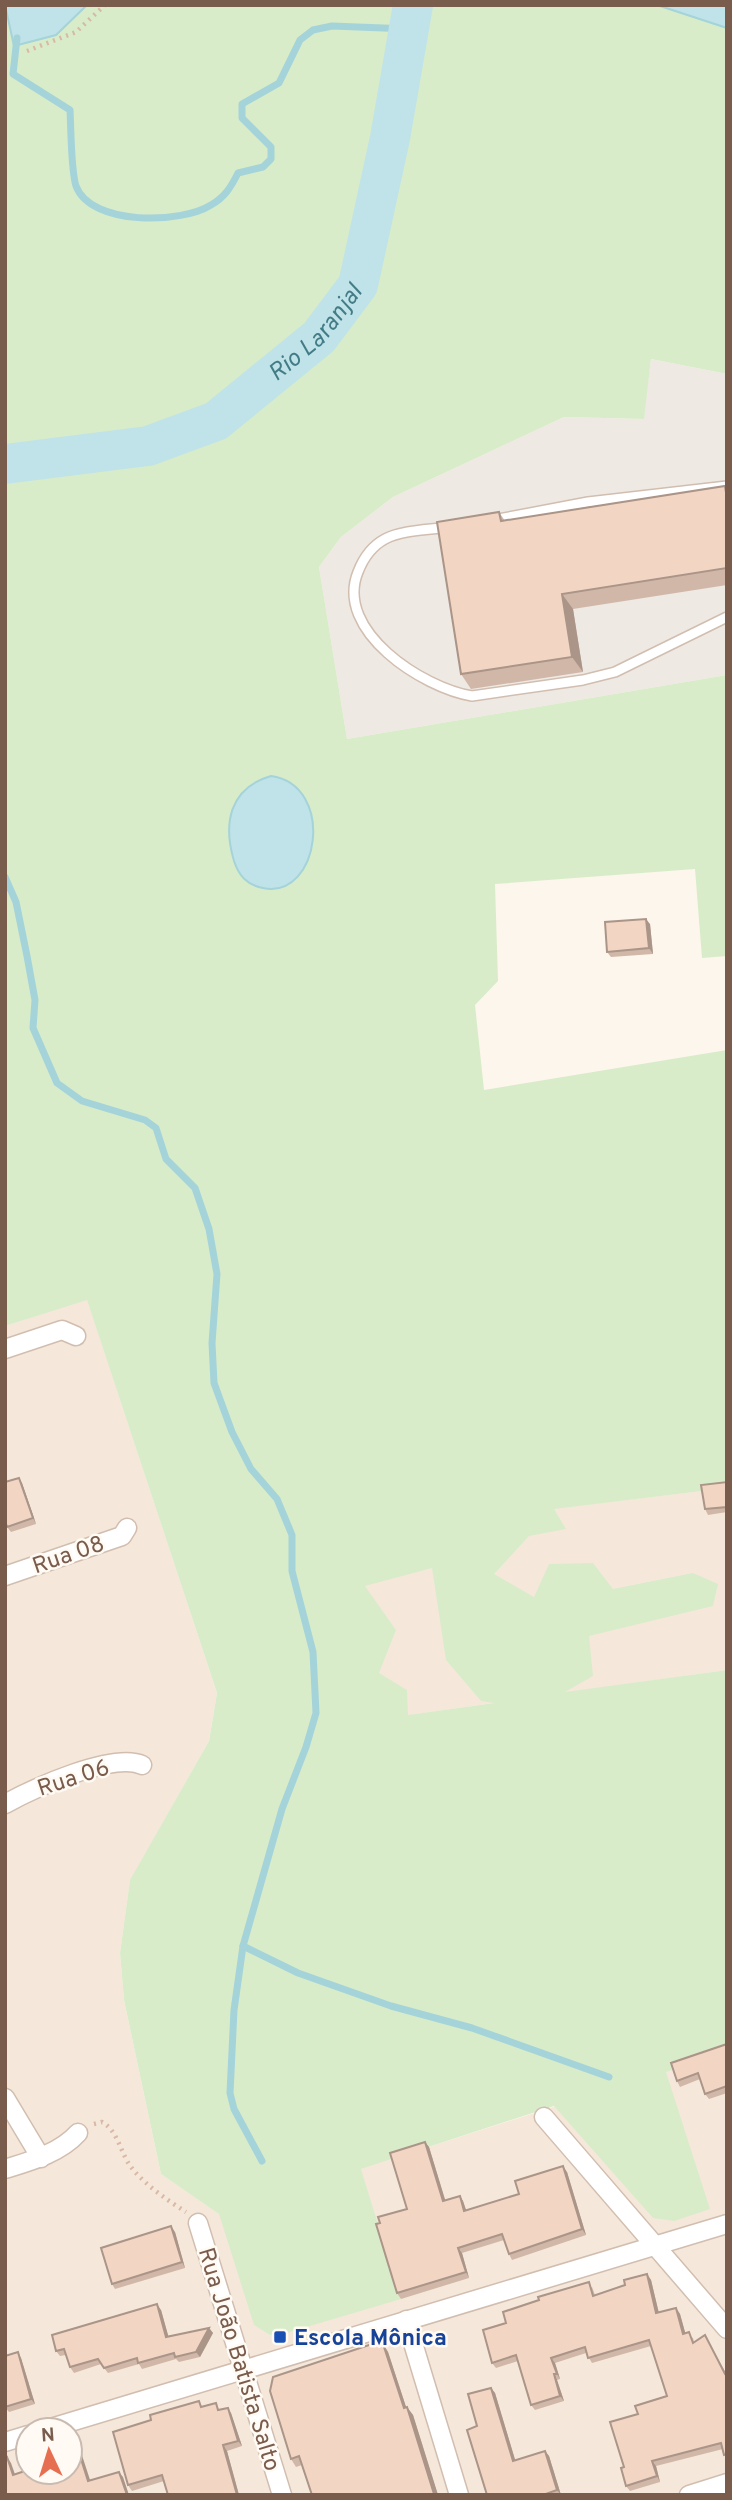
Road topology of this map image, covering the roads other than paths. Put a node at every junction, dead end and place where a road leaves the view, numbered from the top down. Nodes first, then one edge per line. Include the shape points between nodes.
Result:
1 (727, 486) edge
2 (478, 522) edge
3 (465, 524) edge
4 (727, 617) edge
5 (76, 1336) dead end
6 (5, 1349) edge
7 (127, 1528) dead end
8 (5, 1576) edge
9 (142, 1765) dead end
10 (5, 1804) edge
11 (5, 2098) edge
12 (544, 2117) dead end
13 (78, 2133) road end
14 (41, 2158) junction
15 (5, 2169) edge
16 (198, 2224) road end
17 (727, 2224) edge
18 (655, 2246) junction
19 (406, 2320) junction
20 (727, 2329) edge
21 (243, 2369) junction
22 (84, 2418) edge
23 (727, 2483) edge
24 (282, 2495) edge
25 (459, 2495) edge
26 (689, 2495) edge

1 - 2 lane via 588,502
3 - 4 lane via 387,538 373,547 356,577 354,590 367,633 435,686 472,696 583,680 650,657
5 - 6 street via 62,1330
7 - 8 street, Rua 08 via 122,1536
9 - 10 street, Rua 06 via 131,1760 116,1762 43,1785
11 - 14 street
12 - 18 street
13 - 14 street
14 - 15 street
16 - 21 street, Rua João Batista Salto
17 - 18 street
18 - 19 street
18 - 20 street
19 - 21 street
19 - 25 street
21 - 22 street
21 - 24 street, Rua João Batista Salto
23 - 26 street

